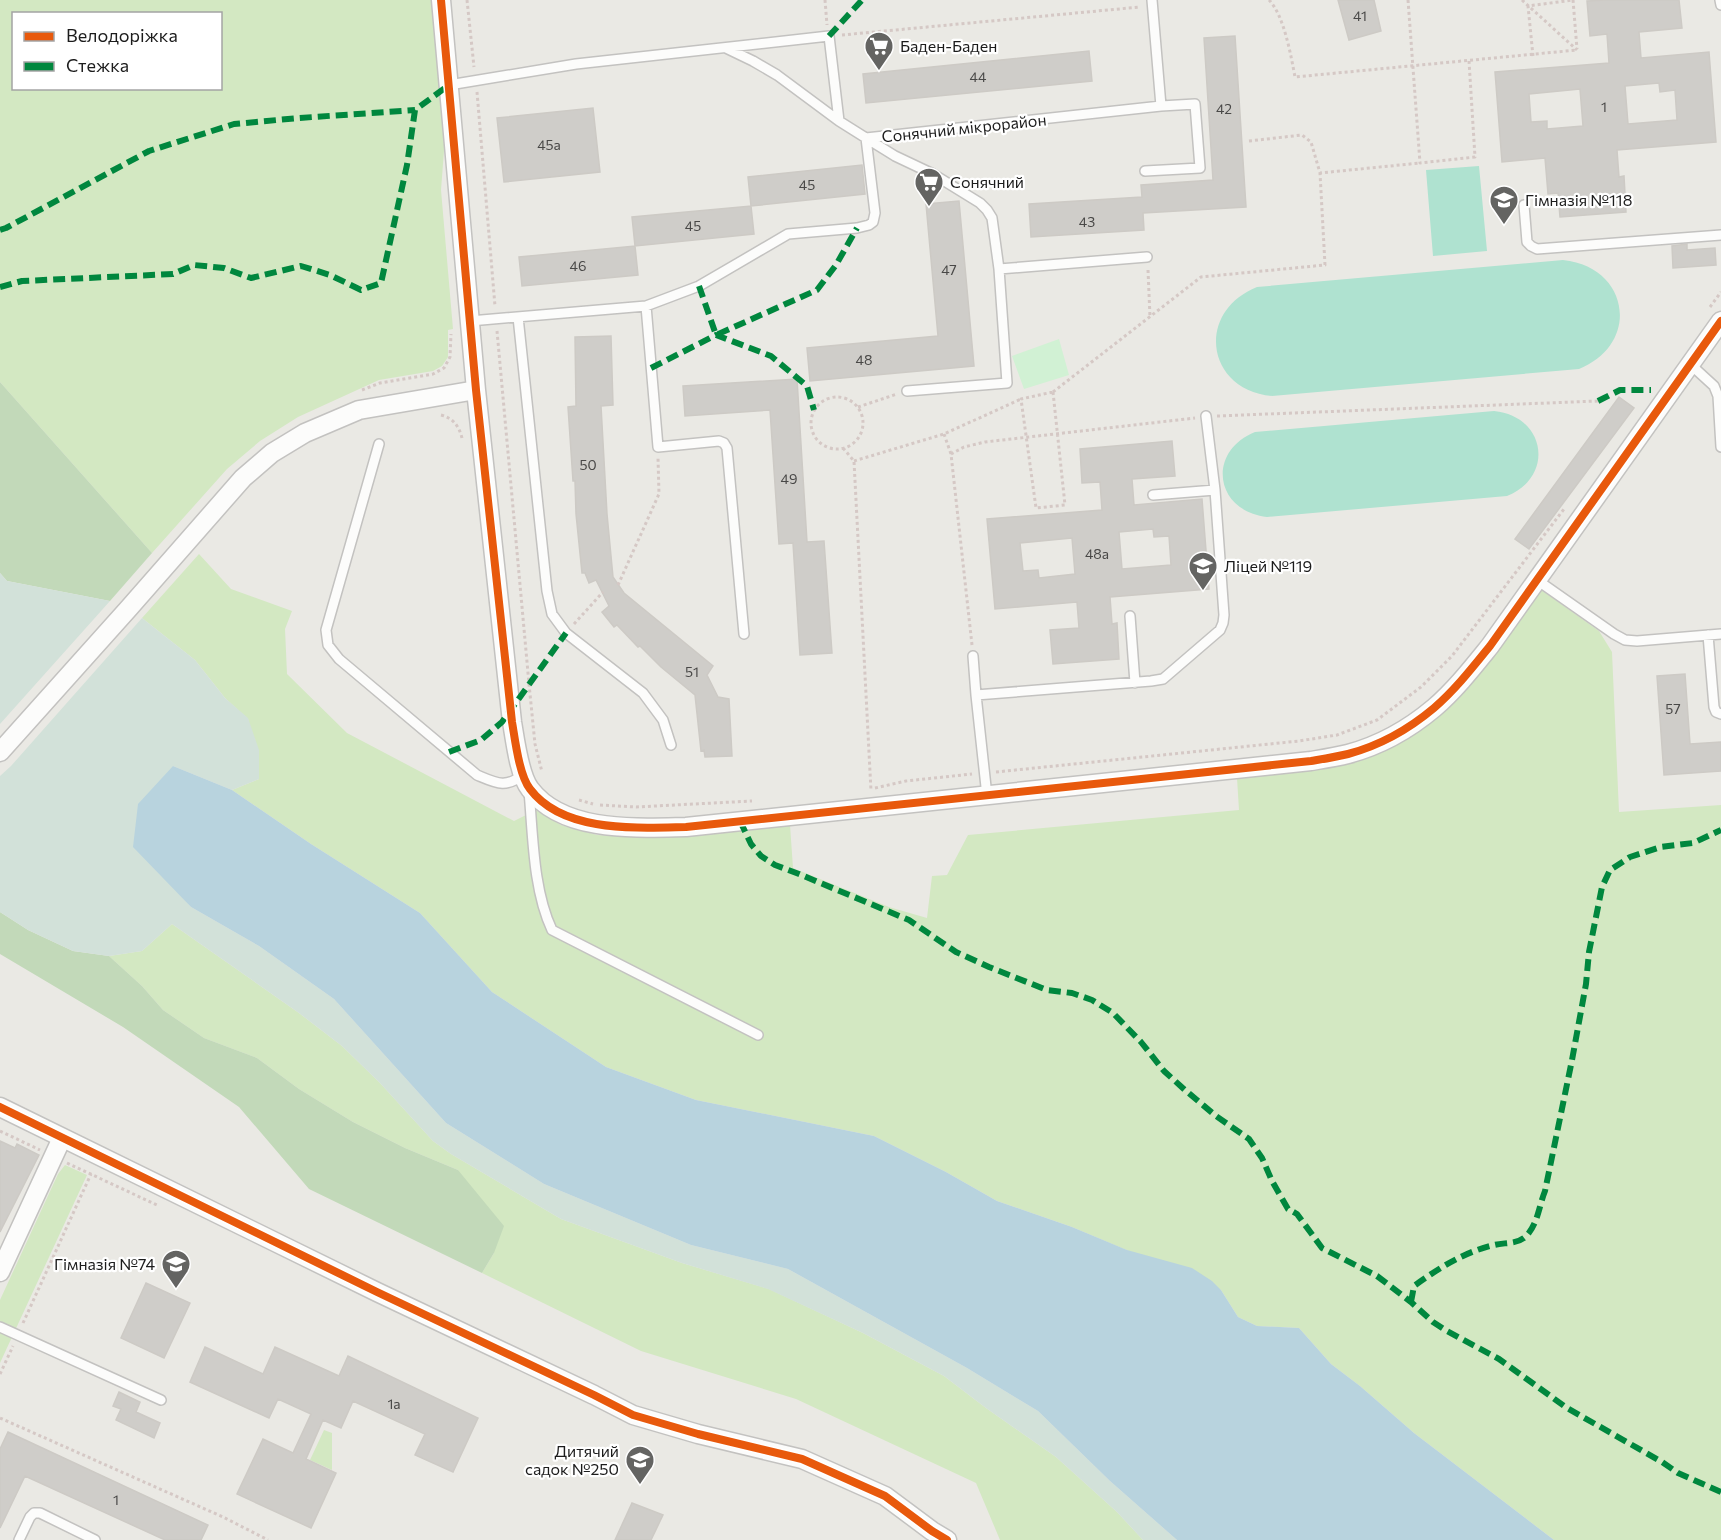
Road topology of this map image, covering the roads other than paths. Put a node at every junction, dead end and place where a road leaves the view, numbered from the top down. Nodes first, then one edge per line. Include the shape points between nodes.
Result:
1 (441, 0) edge
2 (1720, 0) edge
3 (1152, 3) edge
4 (1721, 5) edge
5 (725, 47) junction
6 (449, 85) junction
7 (1161, 106) junction
8 (839, 121) junction
9 (866, 138) junction
10 (1145, 171) dead end
11 (1524, 204) dead end
12 (1721, 235) edge
13 (1148, 257) road end
14 (999, 270) junction
15 (646, 306) junction
16 (1715, 315) edge
17 (518, 317) junction
18 (470, 321) junction
19 (1690, 364) junction
20 (476, 390) junction
21 (907, 391) road end
22 (1206, 416) dead end
23 (379, 444) dead end
24 (1721, 447) edge
25 (1215, 490) junction
26 (1153, 495) dead end
27 (1537, 580) junction
28 (1130, 616) dead end
29 (744, 634) dead end
30 (1721, 634) edge
31 (1708, 635) junction
32 (973, 656) dead end
33 (1135, 683) junction
34 (976, 695) junction
35 (1721, 714) edge
36 (671, 745) dead end
37 (0, 752) edge
38 (526, 781) junction
39 (987, 796) junction
40 (758, 1035) dead end
41 (0, 1107) edge
42 (62, 1138) junction
43 (0, 1272) edge
44 (0, 1327) edge
45 (161, 1400) dead end
46 (936, 1537) edge
47 (19, 1540) edge
48 (95, 1540) edge

1 - 6 street
2 - 4 lane
3 - 7 lane
5 - 6 lane via 576,64
5 - 8 lane via 777,75
5 - 8 lane via 829,36
6 - 18 street
7 - 9 lane, Сонячний мікрорайон
7 - 10 lane, Сонячний мікрорайон via 1195,104 1200,168
8 - 9 lane
9 - 14 lane, Сонячний мікрорайон via 980,203 992,218
9 - 15 lane via 873,222 857,228 788,234 699,286
11 - 12 lane via 1527,242 1537,249
13 - 14 lane
14 - 21 lane, Сонячний мікрорайон via 1007,383
15 - 17 lane
15 - 29 lane via 658,447 719,441 727,448
16 - 19 street
17 - 18 lane
17 - 36 lane via 552,614 566,633 643,693 663,720
18 - 20 street
19 - 24 lane via 1714,386 1718,396
19 - 27 street
20 - 37 street via 359,410 305,433 272,453 243,478
20 - 38 street via 512,722
22 - 25 lane
23 - 38 lane via 326,630 328,645 339,659 477,775 500,784
25 - 26 lane
25 - 33 lane via 1223,623 1220,630 1162,679
27 - 31 lane via 1625,640
27 - 39 street via 1465,676 1434,708 1383,741 1349,754 1311,761
28 - 33 lane
30 - 31 lane
31 - 35 lane via 1714,707
32 - 34 lane
33 - 34 lane
34 - 39 lane
38 - 39 street via 543,802 564,814 600,825 634,828 686,827
38 - 40 lane via 539,891 552,930
41 - 42 street
42 - 43 street
42 - 46 street via 633,1415 802,1459 885,1496
44 - 45 lane
47 - 48 lane via 34,1513

